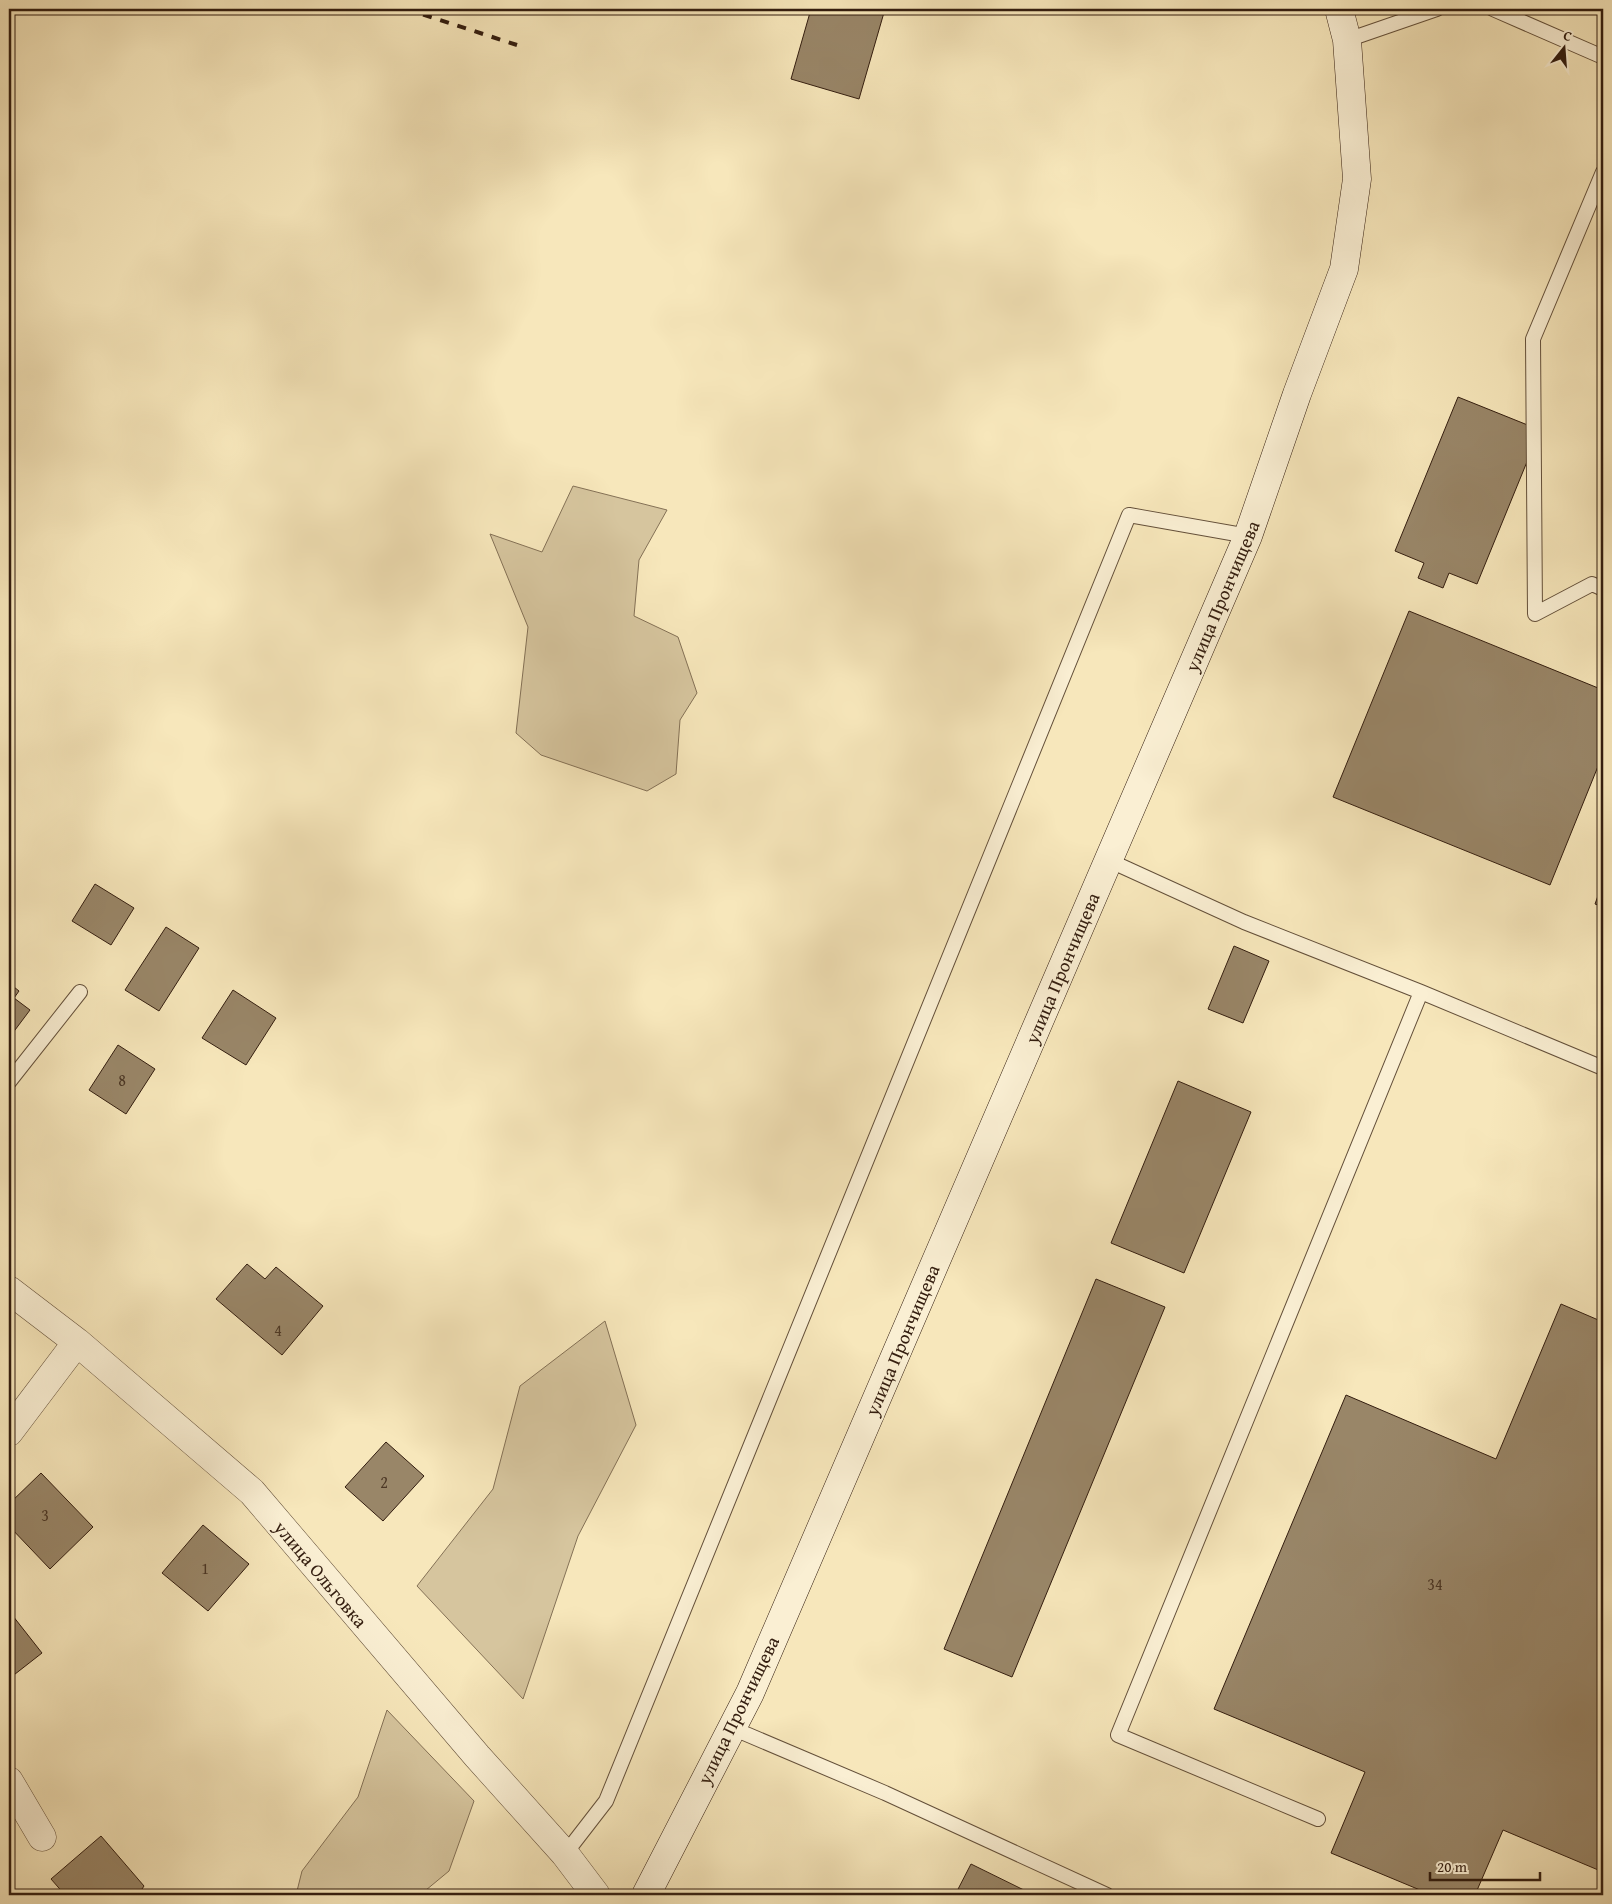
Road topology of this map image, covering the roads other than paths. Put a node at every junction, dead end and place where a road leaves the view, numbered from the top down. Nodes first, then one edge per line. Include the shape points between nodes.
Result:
1 (1339, 9) edge
2 (1437, 9) edge
3 (1493, 9) edge
4 (1347, 40) junction
5 (1603, 57) edge
6 (1603, 172) edge
7 (1248, 536) junction
8 (1603, 590) edge
9 (1108, 860) junction
10 (80, 992) dead end
11 (1422, 992) junction
12 (1603, 1068) edge
13 (9, 1082) edge
14 (9, 1290) edge
15 (76, 1342) junction
16 (9, 1432) edge
17 (732, 1728) junction
18 (9, 1781) edge
19 (1318, 1820) dead end
20 (42, 1837) dead end
21 (565, 1854) junction
22 (596, 1895) edge
23 (646, 1895) edge
24 (1107, 1895) edge

1 - 4 street, улица Прончищева
2 - 4 lane
3 - 5 lane
4 - 7 street, улица Прончищева via 1357,179 1344,269
6 - 8 lane via 1533,339 1535,614 1592,584
7 - 9 street, улица Прончищева
7 - 21 lane via 1129,516 606,1801
9 - 11 lane via 1244,922
9 - 17 street, улица Прончищева via 750,1693
10 - 13 lane
11 - 12 lane
11 - 19 lane via 1118,1735
14 - 15 street, улица Ольговка
15 - 16 street
15 - 21 street, улица Ольговка via 252,1492
17 - 23 street, улица Прончищева
17 - 24 lane via 885,1792
18 - 20 street
21 - 22 street, улица Ольговка

